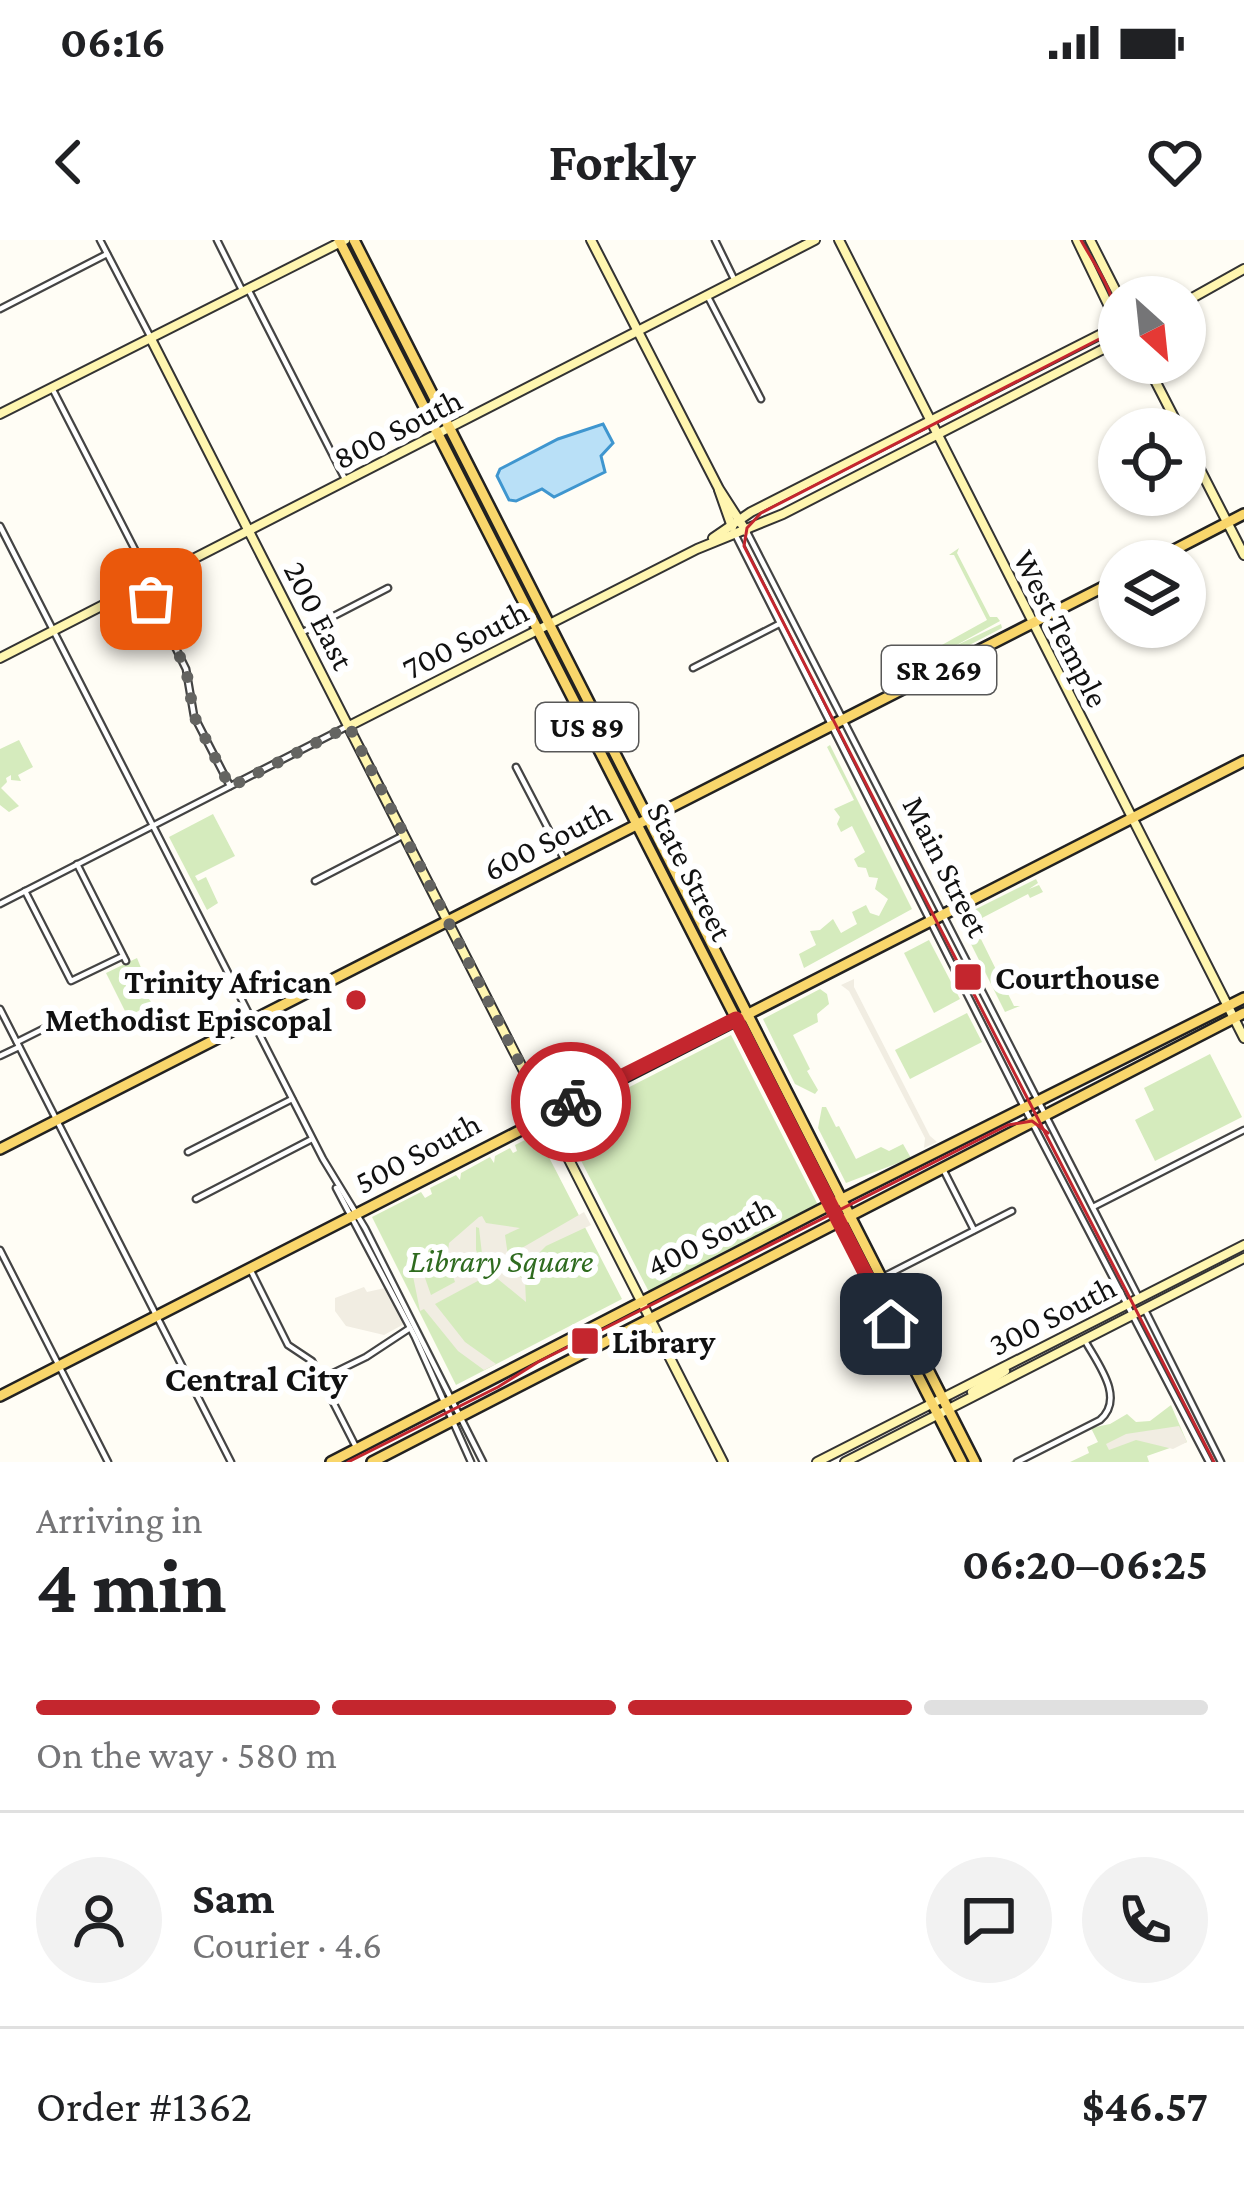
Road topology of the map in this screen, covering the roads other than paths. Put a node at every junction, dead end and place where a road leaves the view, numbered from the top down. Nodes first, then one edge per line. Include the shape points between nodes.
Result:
1 (100, 240) edge
2 (217, 240) edge
3 (591, 240) edge
4 (715, 240) edge
5 (815, 240) edge
6 (839, 240) edge
7 (1077, 240) edge
8 (1090, 240) edge
9 (344, 241) edge
10 (107, 254) junction
11 (1244, 269) edge
12 (1108, 276) edge
13 (735, 281) junction
14 (1098, 283) edge
15 (1206, 289) edge
16 (245, 291) junction
17 (707, 296) junction
18 (0, 309) edge
19 (638, 332) junction
20 (1098, 336) edge
21 (151, 339) junction
22 (1098, 352) edge
23 (52, 387) junction
24 (760, 399) dead end
25 (0, 414) edge
26 (930, 419) junction
27 (450, 428) junction
28 (438, 434) junction
29 (937, 434) junction
30 (346, 481) junction
31 (1206, 481) edge
32 (1244, 514) edge
33 (1227, 522) junction
34 (0, 526) edge
35 (736, 526) junction
36 (249, 530) junction
37 (746, 531) junction
38 (1193, 540) edge
39 (1244, 555) edge
40 (147, 583) junction
41 (388, 588) dead end
42 (1098, 589) edge
43 (549, 623) junction
44 (1033, 623) junction
45 (779, 625) junction
46 (538, 629) junction
47 (53, 631) junction
48 (302, 632) junction
49 (0, 658) edge
50 (693, 668) dead end
51 (845, 718) junction
52 (830, 725) junction
53 (349, 726) junction
54 (1244, 761) edge
55 (516, 766) dead end
56 (230, 787) junction
57 (648, 818) junction
58 (1132, 818) junction
59 (636, 824) junction
60 (153, 826) junction
61 (404, 835) junction
62 (565, 862) junction
63 (77, 864) junction
64 (315, 881) dead end
65 (26, 891) junction
66 (0, 904) edge
67 (944, 915) junction
68 (447, 921) junction
69 (931, 921) junction
70 (1244, 998) edge
71 (1228, 1006) junction
72 (0, 1009) edge
73 (749, 1012) junction
74 (1239, 1016) edge
75 (65, 1018) dead end
76 (736, 1019) junction
77 (252, 1020) junction
78 (1244, 1037) edge
79 (18, 1044) junction
80 (0, 1056) edge
81 (292, 1099) junction
82 (1038, 1101) junction
83 (1025, 1108) junction
84 (546, 1115) junction
85 (1046, 1116) junction
86 (57, 1120) junction
87 (1033, 1123) junction
88 (1244, 1130) edge
89 (312, 1139) junction
90 (0, 1149) edge
91 (188, 1152) dead end
92 (943, 1169) junction
93 (844, 1198) junction
94 (196, 1199) dead end
95 (831, 1205) junction
96 (1093, 1207) junction
97 (1012, 1211) dead end
98 (353, 1215) junction
99 (852, 1217) junction
100 (840, 1222) junction
101 (974, 1230) junction
102 (1241, 1246) edge
103 (0, 1250) edge
104 (1244, 1258) edge
105 (249, 1269) junction
106 (881, 1278) junction
107 (641, 1302) junction
108 (1142, 1303) junction
109 (1130, 1309) junction
110 (157, 1316) junction
111 (650, 1319) junction
112 (410, 1328) junction
113 (1084, 1340) junction
114 (1043, 1347) junction
115 (1060, 1352) junction
116 (1048, 1358) junction
117 (59, 1366) junction
118 (321, 1379) junction
119 (0, 1396) edge
120 (448, 1402) junction
121 (941, 1406) junction
122 (455, 1419) junction
123 (848, 1446) junction
124 (357, 1448) junction
125 (855, 1457) junction
126 (108, 1462) edge
127 (231, 1462) edge
128 (331, 1462) edge
129 (372, 1462) edge
130 (471, 1462) edge
131 (483, 1462) edge
132 (723, 1462) edge
133 (817, 1462) edge
134 (845, 1462) edge
135 (962, 1462) edge
136 (975, 1462) edge
137 (1017, 1462) edge
138 (1209, 1462) edge
139 (1221, 1462) edge

1 - 10 street, 200 East
2 - 16 street
3 - 19 street, Main Street
4 - 13 street
5 - 13 street, 800 South
6 - 26 street, West Temple
7 - 14 street
8 - 12 street
9 - 16 street
9 - 27 main road, State Street / US 89
9 - 28 main road, State Street / US 89
10 - 18 street
10 - 21 street, 200 East
11 - 15 street
13 - 17 street, 800 South
16 - 21 street
16 - 30 street
17 - 19 street, 800 South
17 - 24 street
19 - 27 street, 800 South
19 - 35 street, Main Street
20 - 26 street, 700 South
21 - 23 street
21 - 36 street, 200 East
22 - 29 street
23 - 25 street
23 - 40 street
26 - 29 street, West Temple
26 - 35 street, 700 South
27 - 28 street, 800 South
27 - 43 main road, State Street / US 89
28 - 30 street, 800 South
28 - 46 main road, State Street / US 89
29 - 37 street
29 - 44 street, West Temple
30 - 36 street, 800 South
31 - 33 street
32 - 33 main road
33 - 38 main road
33 - 39 street
34 - 47 street
35 - 37 street, Main Street
35 - 43 street, 700 South
35 - 45 street, Main Street
36 - 40 street, 800 South
36 - 48 street, 200 East
37 - 51 street, Main Street
40 - 47 street, 800 South
40 - 56 street
41 - 48 street
42 - 44 main road, 600 South / SR 269
43 - 46 street, 700 South
43 - 57 main road, State Street / US 89
44 - 51 main road, 600 South / SR 269
44 - 58 street, West Temple
45 - 50 street
45 - 52 street, Main Street
46 - 53 street, 700 South
46 - 59 main road, State Street / US 89
47 - 49 street, 800 South
47 - 60 street
48 - 53 street, 200 East
51 - 52 main road, 600 South / SR 269
51 - 67 street, Main Street
52 - 57 main road, 600 South / SR 269
52 - 69 street, Main Street
53 - 56 street, 700 South
53 - 61 street, 200 East
54 - 58 main road, 500 South
55 - 62 street
56 - 60 street, 700 South
57 - 59 main road, 600 South / SR 269
57 - 73 main road, State Street / US 89
58 - 67 main road, 500 South
58 - 71 street, West Temple
59 - 62 main road, 600 South
59 - 76 main road, State Street / US 89
60 - 63 street, 700 South
60 - 77 street
61 - 64 street
61 - 68 street, 200 East
62 - 68 main road, 600 South
63 - 65 street, 700 South
63 - 65 street via 125,958 71,981
65 - 66 street, 700 South
67 - 69 main road, 500 South
67 - 82 street, Main Street
68 - 77 main road, 600 South
68 - 84 street, 200 East
69 - 73 main road, 500 South
69 - 83 street, Main Street
70 - 71 main road, 400 South
71 - 74 street, West Temple
71 - 82 main road, 400 South
72 - 79 street
73 - 76 main road, 500 South
73 - 93 main road, State Street / US 89
74 - 78 street, West Temple
74 - 85 main road, 400 South
75 - 79 street
76 - 84 main road, 500 South
76 - 95 main road, State Street / US 89
77 - 81 street
77 - 86 main road, 600 South
79 - 80 street
79 - 86 street
81 - 89 street
81 - 91 street
82 - 83 main road, 400 South
82 - 85 street, Main Street
83 - 87 street, Main Street
83 - 93 main road, 400 South
84 - 98 main road, 500 South
84 - 107 street, 200 East
85 - 87 main road, 400 South
85 - 96 street, Main Street
86 - 90 main road, 600 South
86 - 110 street
87 - 92 main road, 400 South
87 - 109 street, Main Street
88 - 96 street
89 - 94 street
89 - 98 street
92 - 99 main road, 400 South
92 - 101 street
93 - 95 main road, 400 South
93 - 99 main road, State Street
95 - 100 main road, State Street / US 89
95 - 107 main road, 400 South
96 - 108 street, Main Street
97 - 101 street
98 - 105 main road, 500 South
98 - 112 street
98 - 120 street
99 - 100 main road, 400 South
99 - 106 main road, State Street
100 - 111 main road, 400 South
100 - 121 main road, State Street
101 - 106 street
102 - 104 street
102 - 108 street, 300 South
103 - 117 street
104 - 108 street, 300 South
105 - 110 main road, 500 South
105 - 118 street via 288,1345 310,1359
106 - 121 main road, State Street
107 - 111 street, 200 East
107 - 120 main road, 400 South
108 - 109 street, 300 South
108 - 139 street, Main Street
109 - 113 street, 300 South
109 - 114 street, 300 South
109 - 115 street
109 - 138 street, Main Street
110 - 117 main road, 500 South
110 - 127 street
111 - 122 main road, 400 South
111 - 132 street, 200 East
112 - 118 street
112 - 120 street
113 - 115 street, 300 South
113 - 137 street via 1112,1394 1109,1411
114 - 116 street
114 - 121 street, 300 South
115 - 116 street, 300 South
116 - 121 street, 300 South
117 - 119 main road, 500 South
117 - 126 street
118 - 124 street
120 - 122 street
120 - 122 street
120 - 124 main road, 400 South
121 - 123 street, 300 South
121 - 125 street, 300 South
121 - 135 main road, State Street
121 - 136 main road, State Street
122 - 129 main road, 400 South
122 - 130 street
122 - 131 street
123 - 125 street
123 - 133 street, 300 South
124 - 128 main road, 400 South
125 - 134 street, 300 South

